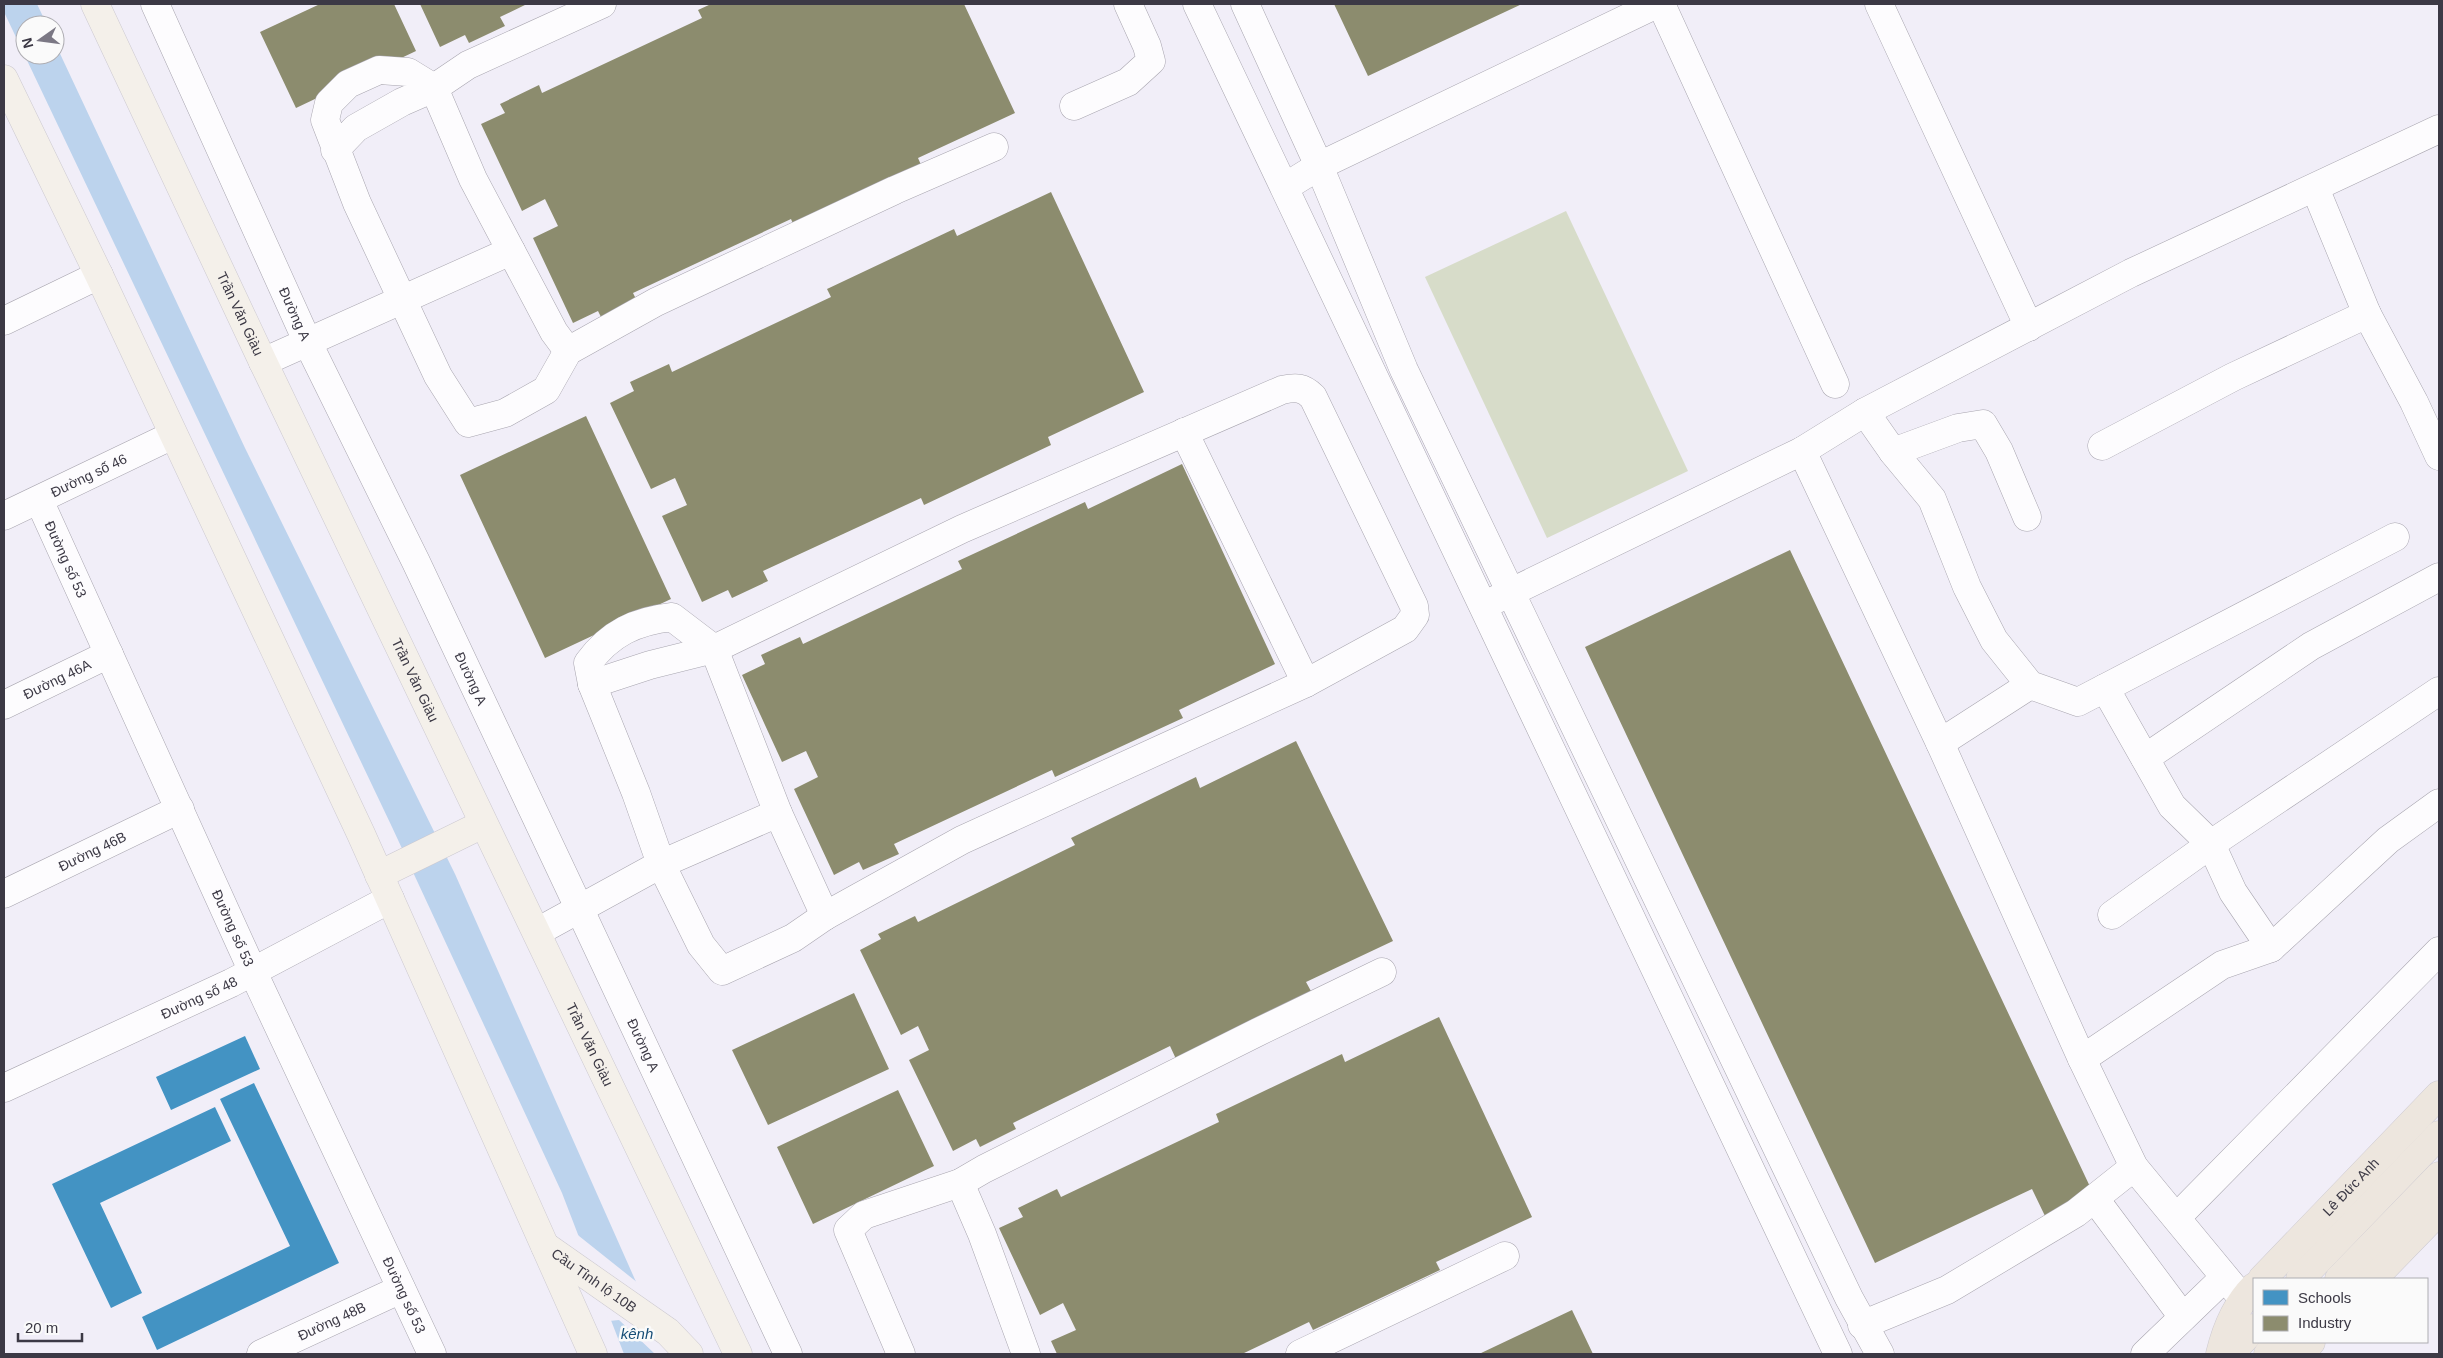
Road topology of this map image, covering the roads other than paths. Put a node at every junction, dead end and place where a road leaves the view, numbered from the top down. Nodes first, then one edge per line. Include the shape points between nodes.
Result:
1 (95, 4) edge
2 (155, 4) edge
3 (602, 4) edge
4 (1128, 4) edge
5 (1198, 4) edge
6 (1245, 4) edge
7 (1657, 4) edge
8 (1661, 4) edge
9 (1879, 4) edge
10 (4, 79) edge
11 (434, 88) junction
12 (1074, 106) dead end
13 (2439, 129) edge
14 (994, 147) dead end
15 (335, 150) junction
16 (1319, 166) junction
17 (1285, 187) junction
18 (2315, 188) junction
19 (512, 251) junction
20 (98, 275) junction
21 (403, 298) junction
22 (2367, 314) junction
23 (4, 321) edge
24 (2029, 327) junction
25 (307, 342) junction
26 (568, 351) junction
27 (263, 362) junction
28 (1834, 384) dead end
29 (1866, 412) junction
30 (1184, 432) junction
31 (173, 435) junction
32 (2102, 446) dead end
33 (1802, 451) junction
34 (1893, 452) junction
35 (2439, 456) edge
36 (39, 500) junction
37 (4, 516) edge
38 (2027, 517) dead end
39 (2395, 537) dead end
40 (2439, 578) edge
41 (1510, 591) junction
42 (1484, 606) junction
43 (714, 649) junction
44 (109, 654) junction
45 (1306, 683) junction
46 (592, 684) junction
47 (2030, 685) junction
48 (2105, 688) junction
49 (2439, 691) edge
50 (4, 705) edge
51 (1940, 743) junction
52 (2145, 758) junction
53 (2439, 803) edge
54 (180, 809) junction
55 (778, 813) junction
56 (483, 824) junction
57 (2212, 844) junction
58 (661, 864) junction
59 (379, 875) junction
60 (4, 894) edge
61 (1656, 896) junction
62 (390, 899) junction
63 (1627, 909) junction
64 (580, 910) junction
65 (2112, 915) dead end
66 (825, 916) junction
67 (537, 932) junction
68 (2271, 948) junction
69 (2439, 951) edge
70 (252, 972) junction
71 (1382, 972) dead end
72 (2082, 1059) junction
73 (4, 1088) edge
74 (2439, 1095) edge
75 (2439, 1135) edge
76 (2134, 1167) junction
77 (2439, 1176) edge
78 (960, 1183) junction
79 (2095, 1199) junction
80 (2439, 1211) edge
81 (2177, 1217) junction
82 (545, 1246) junction
83 (1506, 1256) dead end
84 (2224, 1278) junction
85 (2263, 1278) edge
86 (2301, 1278) edge
87 (2339, 1278) edge
88 (2374, 1278) edge
89 (401, 1289) junction
90 (2251, 1294) edge
91 (2184, 1317) junction
92 (1862, 1325) junction
93 (2253, 1329) edge
94 (2279, 1343) edge
95 (2311, 1343) edge
96 (261, 1354) edge
97 (432, 1354) edge
98 (593, 1354) edge
99 (689, 1354) edge
100 (738, 1354) edge
101 (788, 1354) edge
102 (901, 1354) edge
103 (1026, 1354) edge
104 (1300, 1354) edge
105 (1838, 1354) edge
106 (1880, 1354) edge
107 (2145, 1354) edge
108 (2220, 1354) edge
109 (2230, 1354) edge
110 (2268, 1354) edge
111 (2299, 1354) edge

1 - 27 main road, Trần Văn Giàu
2 - 25 street, Đường A
3 - 11 street via 468,65
4 - 12 street via 1151,61 1128,82
5 - 17 street
6 - 16 street
7 - 16 street
8 - 28 street
9 - 24 street
10 - 20 main road
11 - 15 street via 356,128
11 - 15 street via 408,72 379,70 348,84 329,103 325,120
11 - 19 street via 472,179
13 - 18 street
14 - 26 street via 656,302
15 - 21 street
16 - 17 street
16 - 41 street via 1404,370
17 - 42 street
18 - 22 street
18 - 24 street via 2131,273
19 - 21 street
19 - 26 street via 554,332
20 - 23 street
20 - 31 main road
21 - 25 street
21 - 26 street via 438,376 468,423 505,413 546,390
22 - 32 street via 2233,377
22 - 35 street
24 - 29 street
25 - 27 street
25 - 64 street, Đường A via 416,562
27 - 56 main road, Trần Văn Giàu
29 - 33 street
29 - 34 street
30 - 43 street via 962,529
30 - 45 street
30 - 45 street via 1282,390 1295,387 1313,397 1414,606 1415,616 1390,638
31 - 36 street, Đường số 46
31 - 59 main road
33 - 41 street
33 - 51 street
34 - 38 street via 1958,428 1984,424 2000,451
34 - 47 street via 1932,499 1967,587 1994,640
36 - 37 street, Đường số 46
36 - 44 street, Đường số 53
39 - 48 street
40 - 52 street via 2311,646
41 - 42 street
41 - 61 street
42 - 63 street
43 - 46 street
43 - 46 street via 672,616 648,620 620,632 599,648 588,663
43 - 55 street
44 - 50 street, Đường 46A
44 - 54 street, Đường số 53
45 - 66 street via 962,840
46 - 58 street
47 - 48 street via 2078,702
47 - 51 street
48 - 52 street
49 - 57 street
51 - 72 street
52 - 57 street via 2172,806
53 - 68 street via 2388,840
54 - 60 street, Đường 46B
54 - 70 street, Đường số 53
55 - 58 street
55 - 66 street
56 - 59 main road
56 - 67 main road, Trần Văn Giàu
57 - 65 street
57 - 68 street via 2233,892
58 - 64 street
58 - 66 street via 701,945 722,971 793,938
59 - 62 main road
61 - 63 street
61 - 92 street
62 - 70 street, Đường số 48
62 - 82 main road
63 - 105 street
64 - 67 street
64 - 101 street, Đường A
67 - 100 main road, Trần Văn Giàu
68 - 72 street via 2222,965
69 - 81 street
70 - 73 street, Đường số 48
70 - 89 street, Đường số 53
71 - 78 street
72 - 76 street
74 - 85 highway, Lê Đức Anh
75 - 86 highway, Lê Đức Anh
76 - 79 street
76 - 81 street
77 - 87 highway
78 - 102 street via 864,1215 848,1230
78 - 103 street
79 - 91 street
79 - 92 street via 1947,1290
80 - 88 highway
81 - 84 street
82 - 98 main road
82 - 99 main road, Cầu Tỉnh lộ 10B via 668,1332
83 - 104 street
84 - 90 street
84 - 91 street
89 - 96 street, Đường 48B
89 - 97 street, Đường số 53
90 - 108 highway via 2230,1324
91 - 107 street
92 - 106 street
93 - 109 highway
94 - 110 highway
95 - 111 highway

